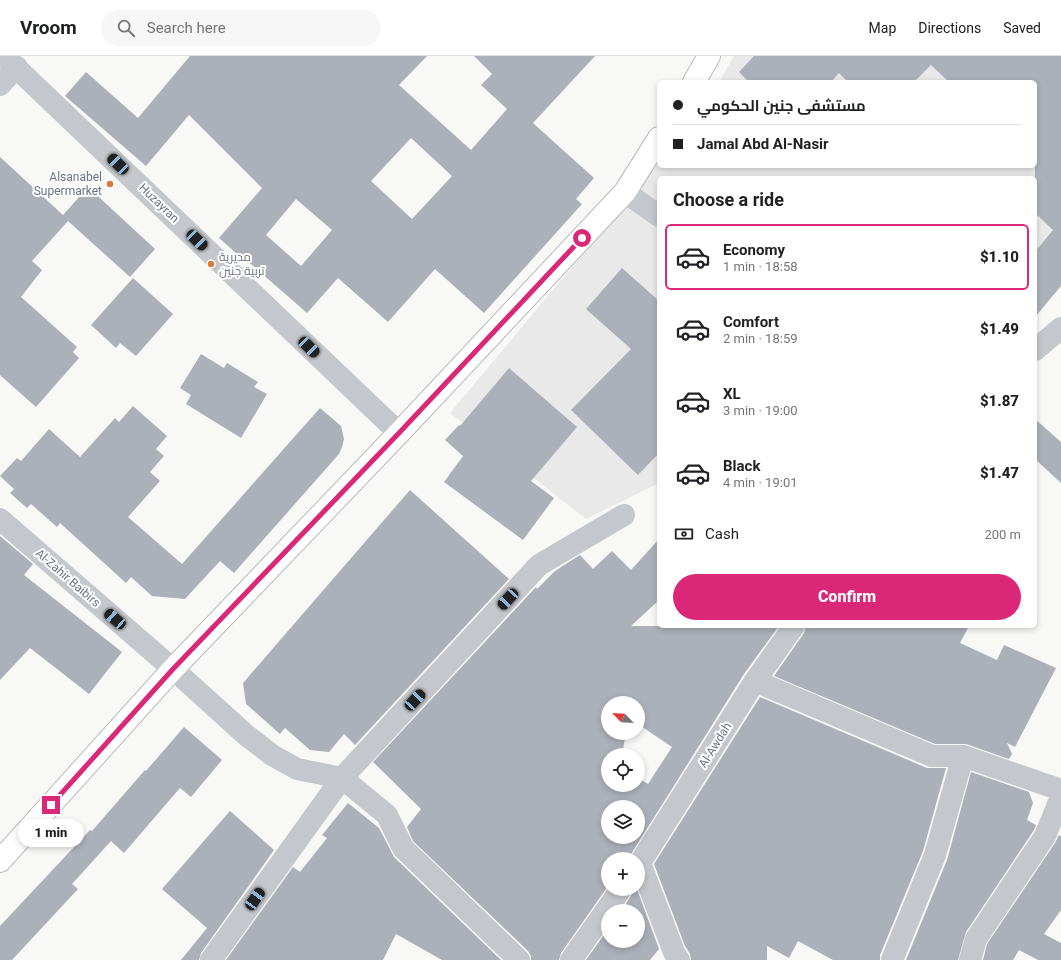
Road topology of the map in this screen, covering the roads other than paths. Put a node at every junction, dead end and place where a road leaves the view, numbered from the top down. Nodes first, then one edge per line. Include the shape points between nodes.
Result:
1 (709, 56) edge
2 (11, 62) edge
3 (695, 80) edge
4 (0, 85) edge
5 (657, 141) edge
6 (625, 192) junction
7 (657, 215) edge
8 (1061, 328) edge
9 (1037, 348) edge
10 (399, 433) junction
11 (624, 515) dead end
12 (0, 519) edge
13 (793, 628) edge
14 (173, 669) junction
15 (754, 681) junction
16 (963, 756) junction
17 (342, 778) junction
18 (1061, 790) edge
19 (1061, 797) edge
20 (645, 854) edge
21 (0, 861) edge
22 (645, 880) edge
23 (616, 896) edge
24 (674, 957) edge
25 (211, 960) edge
26 (519, 960) edge
27 (571, 960) edge
28 (892, 960) edge
29 (970, 960) edge

1 - 3 main road
2 - 4 street
2 - 10 street, Huzayran
5 - 6 main road
6 - 7 street
6 - 10 main road
8 - 9 street
10 - 14 main road
11 - 17 street via 539,565
12 - 14 street, Al-Zahir Baibirs
13 - 15 street, Al-Awdah
14 - 17 street, Al-Zahir Baibirs via 272,755 297,769
14 - 21 main road
15 - 16 street via 932,756
15 - 20 street, Al-Awdah
16 - 18 street
16 - 28 street via 935,856
17 - 25 street
17 - 26 street via 387,815 403,848
19 - 29 street via 1045,836 976,939
22 - 24 street
23 - 27 street

